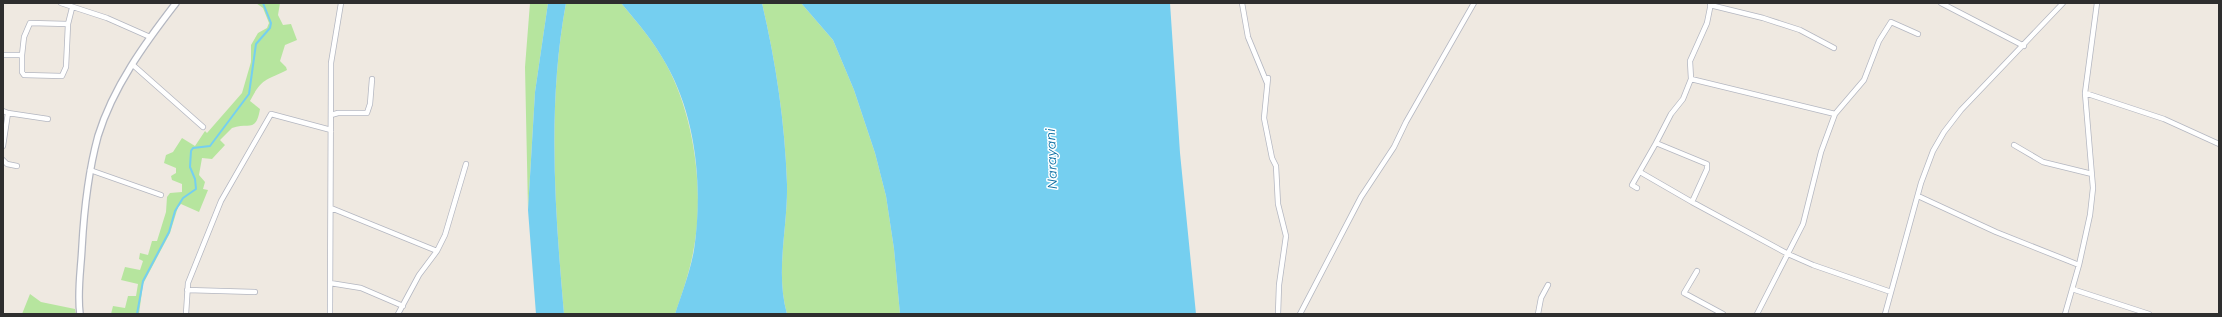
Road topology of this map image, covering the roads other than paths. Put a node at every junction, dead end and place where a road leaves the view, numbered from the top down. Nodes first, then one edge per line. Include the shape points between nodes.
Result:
1 (61, 3) edge
2 (176, 3) edge
3 (341, 3) edge
4 (1242, 3) edge
5 (1474, 3) edge
6 (1941, 3) edge
7 (2097, 3) edge
8 (1710, 4) edge
9 (2061, 4) edge
10 (72, 8) junction
11 (68, 24) junction
12 (1918, 34) dead end
13 (150, 38) junction
14 (2024, 46) junction
15 (1834, 48) dead end
16 (3, 55) edge
17 (22, 55) junction
18 (133, 65) junction
19 (1691, 79) junction
20 (372, 80) dead end
21 (2085, 93) junction
22 (5, 112) edge
23 (1835, 114) junction
24 (331, 115) junction
25 (48, 119) dead end
26 (203, 127) dead end
27 (331, 130) junction
28 (1656, 143) junction
29 (2219, 144) edge
30 (2014, 145) dead end
31 (3, 146) edge
32 (3, 160) edge
33 (466, 164) dead end
34 (17, 166) dead end
35 (90, 170) junction
36 (1640, 172) junction
37 (2092, 174) junction
38 (1637, 188) dead end
39 (161, 195) dead end
40 (1918, 196) junction
41 (1692, 202) junction
42 (331, 208) junction
43 (437, 251) junction
44 (1788, 254) junction
45 (2079, 265) junction
46 (1696, 271) dead end
47 (330, 283) junction
48 (1548, 285) dead end
49 (2072, 289) junction
50 (187, 290) junction
51 (255, 292) dead end
52 (1891, 292) junction
53 (402, 306) junction
54 (80, 314) edge
55 (186, 314) edge
56 (330, 314) edge
57 (398, 314) edge
58 (1278, 314) edge
59 (1300, 314) edge
60 (1538, 314) edge
61 (1723, 314) edge
62 (1757, 314) edge
63 (1885, 314) edge
64 (2066, 314) edge
65 (2149, 314) edge

1 - 10 street
2 - 13 street
3 - 24 street via 331,63
4 - 58 street via 1248,37 1268,81 1264,118 1276,166 1278,204 1286,236
5 - 59 street via 1394,147 1361,198
6 - 14 street
7 - 21 street
8 - 15 street via 1800,30
8 - 19 street via 1707,23 1690,61
9 - 14 street
10 - 11 street
10 - 13 street via 107,18
11 - 17 street via 30,23 24,37
11 - 17 street via 66,67 62,76 24,75
12 - 23 street via 1891,22 1879,41 1864,80
13 - 18 street
14 - 40 street via 1961,110 1944,132 1933,151
16 - 17 street
18 - 26 street
18 - 35 street via 116,93 105,119
19 - 23 street
19 - 28 street via 1683,99 1671,114
20 - 24 street via 367,113
21 - 29 street via 2164,119
21 - 37 street
22 - 25 street
22 - 31 street
23 - 44 street via 1821,152 1803,224
24 - 27 street
27 - 42 street
27 - 50 street via 271,114 221,201
28 - 36 street
28 - 41 street via 1707,164
30 - 37 street via 2043,162
32 - 34 street via 7,164
33 - 43 street via 445,235
35 - 39 street
35 - 54 street via 84,202
36 - 38 street via 1632,185
36 - 41 street
37 - 45 street via 2090,215
40 - 45 street via 1996,232
40 - 52 street
41 - 44 street
42 - 43 street
42 - 47 street
43 - 53 street via 419,275
44 - 52 street
44 - 62 street
45 - 49 street
46 - 61 street via 1684,293
47 - 53 street via 361,288
47 - 56 street
48 - 60 street via 1541,298
49 - 64 street
49 - 65 street
50 - 51 street
50 - 55 street
52 - 63 street
53 - 57 street

